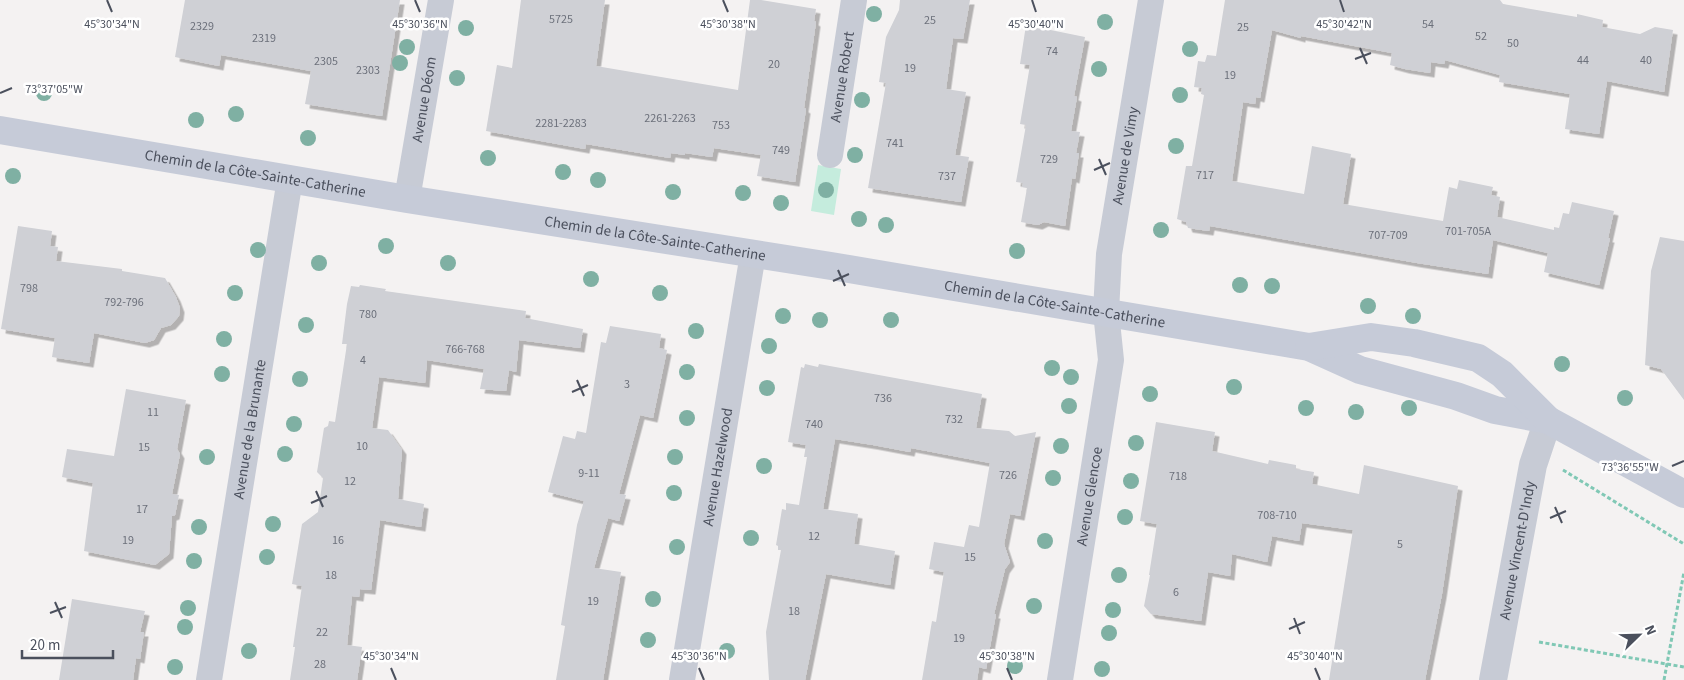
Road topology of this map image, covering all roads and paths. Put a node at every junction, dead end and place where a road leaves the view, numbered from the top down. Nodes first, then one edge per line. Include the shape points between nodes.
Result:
1 (441, 0) edge
2 (854, 0) edge
3 (1151, 0) edge
4 (0, 130) edge
5 (830, 155) dead end
6 (290, 178) junction
7 (407, 199) junction
8 (753, 254) junction
9 (1106, 312) junction
10 (1309, 347) junction
11 (1548, 420) junction
12 (1537, 454) junction
13 (1684, 494) edge
14 (1684, 544) edge
15 (1684, 572) edge
16 (1538, 642) dead end
17 (1668, 664) junction
18 (1684, 667) edge
19 (209, 680) edge
20 (682, 680) edge
21 (1060, 680) edge
22 (1493, 680) edge
23 (1664, 680) edge

1 - 7 street, Avenue Déom
2 - 5 street, Avenue Robert
3 - 9 street, Avenue de Vimy via 1109,254
4 - 6 main road, Chemin de la Côte-Sainte-Catherine
6 - 7 main road, Chemin de la Côte-Sainte-Catherine
6 - 19 street, Avenue de la Brunante
7 - 8 main road, Chemin de la Côte-Sainte-Catherine
8 - 9 main road, Chemin de la Côte-Sainte-Catherine
8 - 20 street, Avenue Hazelwood
9 - 10 main road, Chemin de la Côte-Sainte-Catherine
9 - 21 street, Avenue Glencoe via 1109,374
10 - 11 main road, Chemin de la Côte-Sainte-Catherine via 1360,370 1495,410
10 - 11 main road, Chemin de la Côte-Sainte-Catherine via 1371,337 1478,358 1502,374
11 - 12 street, Avenue Vincent-D'Indy
11 - 13 main road, Chemin de la Côte-Sainte-Catherine
12 - 14 path
12 - 22 street, Avenue Vincent-D'Indy
15 - 17 path
16 - 17 path
17 - 18 path
17 - 23 path

